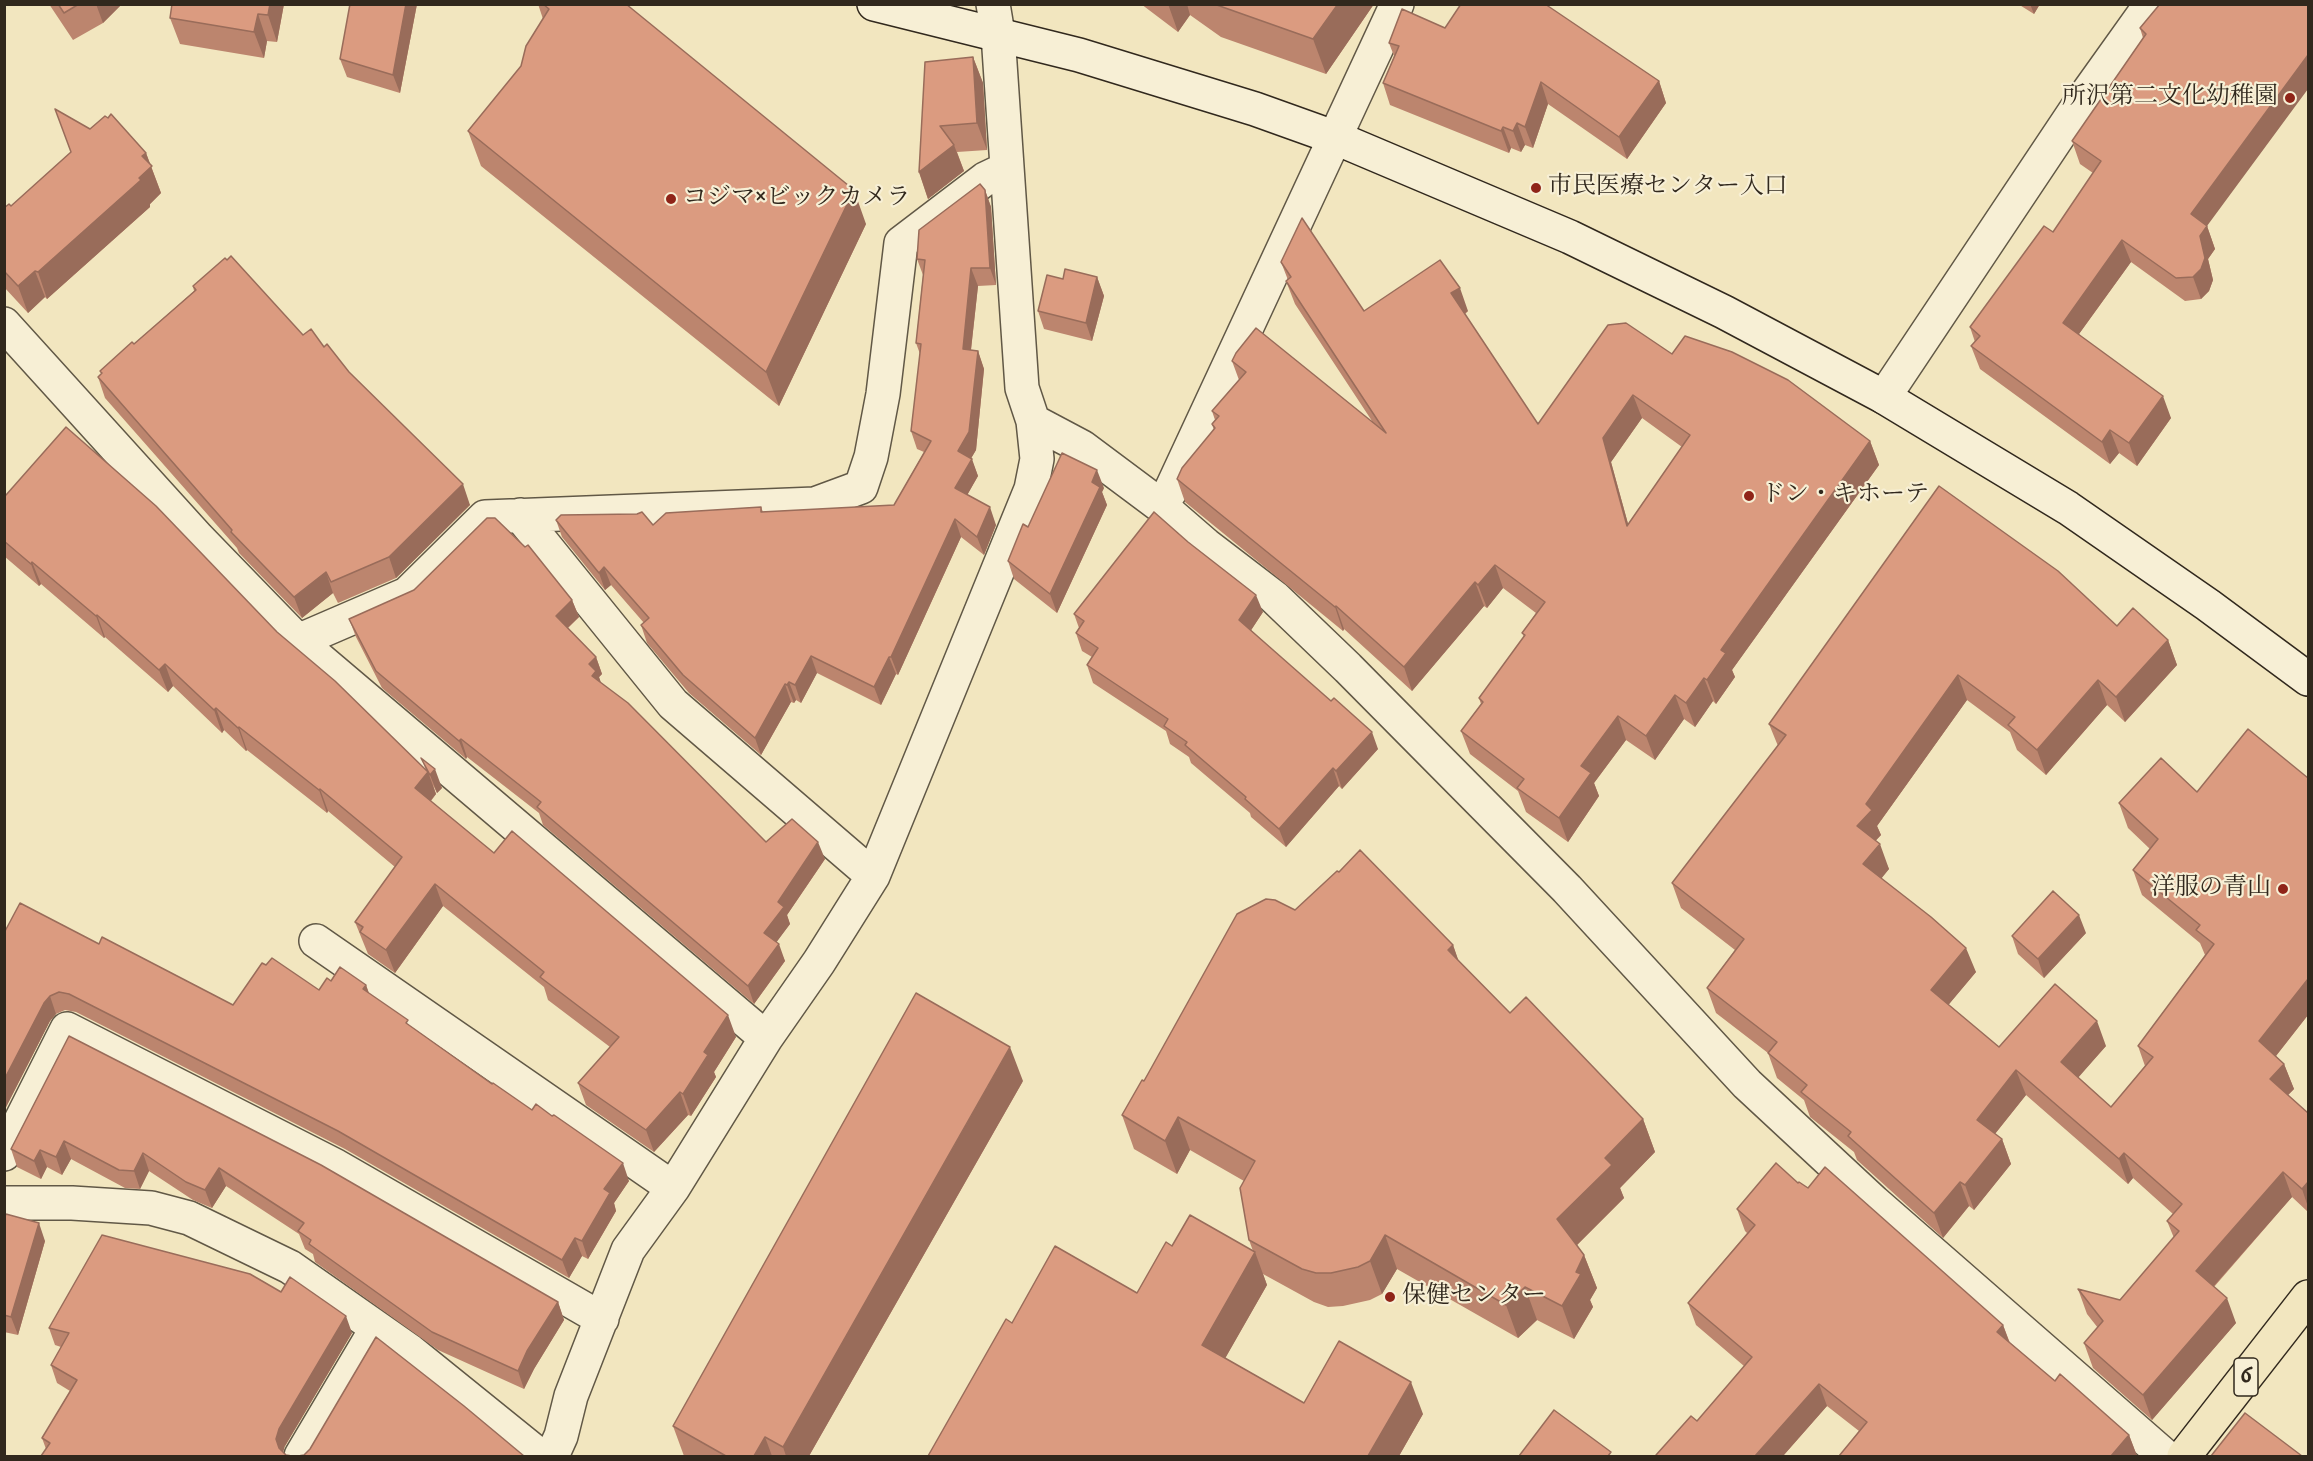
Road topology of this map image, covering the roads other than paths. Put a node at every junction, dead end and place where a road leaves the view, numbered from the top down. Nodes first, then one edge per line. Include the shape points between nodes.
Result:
1 (1397, 4) edge
2 (2151, 4) edge
3 (890, 6) edge
4 (995, 19) edge
5 (1336, 138) junction
6 (1006, 169) junction
7 (4, 324) edge
8 (1884, 397) junction
9 (1033, 421) junction
10 (1161, 506) junction
11 (520, 515) junction
12 (298, 641) junction
13 (2308, 679) edge
14 (873, 876) junction
15 (316, 941) dead end
16 (766, 1038) junction
17 (4, 1154) edge
18 (673, 1188) junction
19 (4, 1203) edge
20 (2308, 1297) edge
21 (602, 1319) junction
22 (377, 1328) junction
23 (557, 1451) edge
24 (301, 1456) edge
25 (2165, 1456) edge
26 (2184, 1456) edge

1 - 5 street
2 - 8 street
3 - 4 street
4 - 5 street
4 - 6 street
5 - 8 street via 1570,237 1724,312
5 - 10 street
6 - 9 street via 1022,388
6 - 11 street via 986,179 901,243 883,394 861,487 815,504
7 - 12 street via 198,538
8 - 13 street via 2068,508
9 - 10 street via 1082,447
9 - 14 street via 1037,459 1031,489
10 - 25 street via 1274,597 1348,668 1567,889 1748,1083 1874,1202
11 - 12 street via 485,517 407,594
11 - 14 street via 673,704
12 - 16 street
14 - 16 street
15 - 18 street
16 - 18 street
17 - 21 street via 67,1029 336,1166
18 - 21 street via 628,1250
19 - 22 street via 151,1208 189,1218 290,1267
20 - 26 main road, 6
21 - 23 street via 571,1396
22 - 23 street
22 - 24 street

